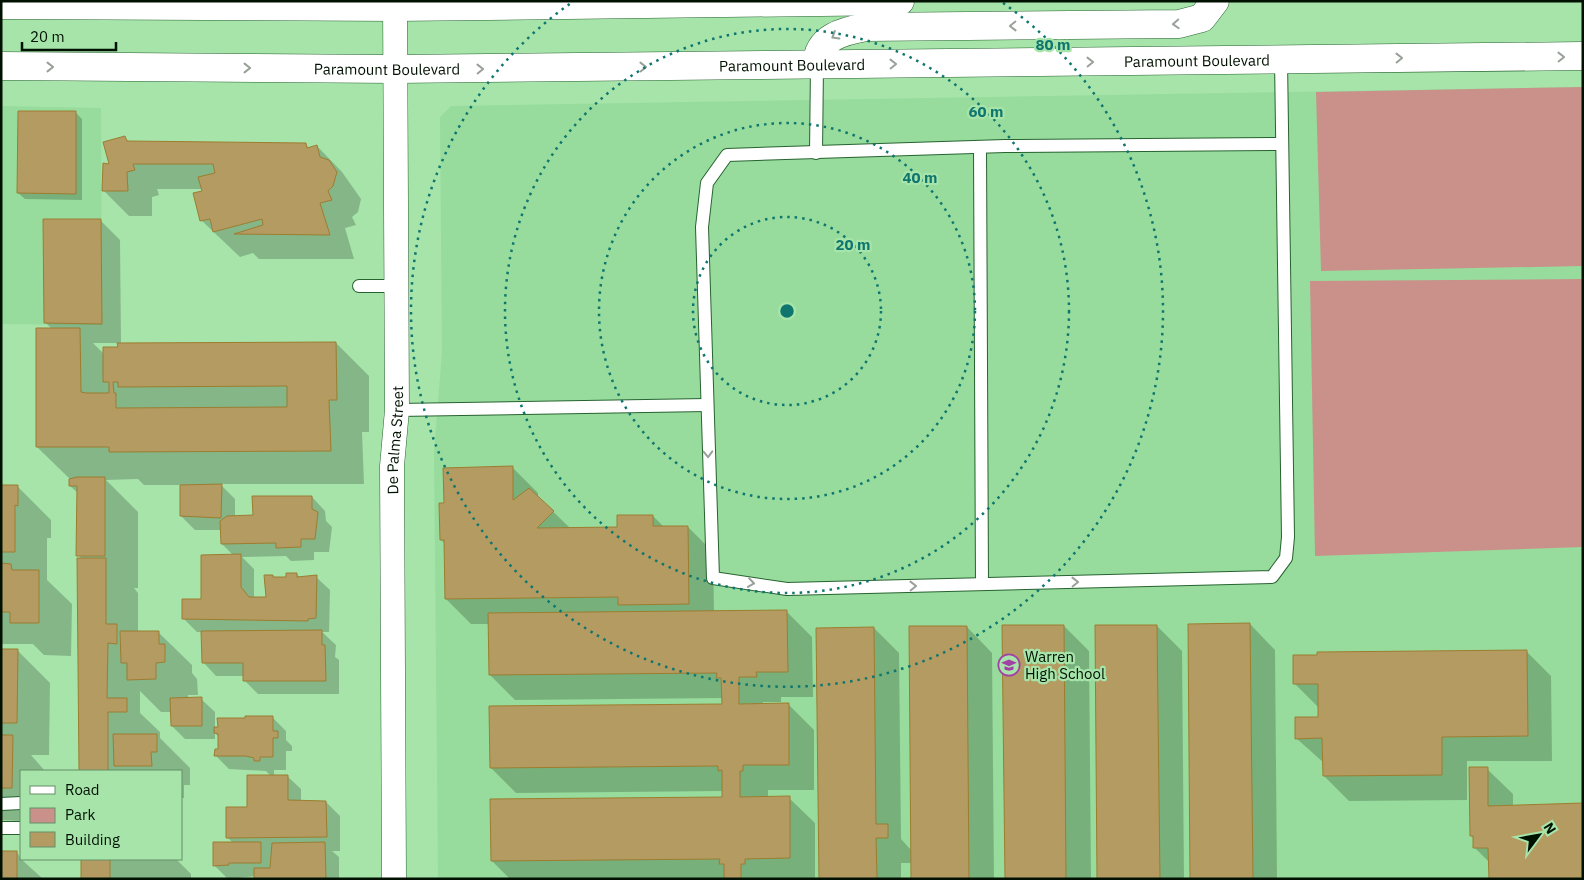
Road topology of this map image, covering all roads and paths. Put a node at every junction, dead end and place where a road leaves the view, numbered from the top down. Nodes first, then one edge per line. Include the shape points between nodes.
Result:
1 (900, 1) edge
2 (1215, 1) edge
3 (396, 4) edge
4 (1, 5) edge
5 (1583, 56) edge
6 (1281, 60) junction
7 (817, 65) junction
8 (1, 66) edge
9 (396, 70) junction
10 (1281, 144) junction
11 (980, 146) junction
12 (816, 153) junction
13 (359, 286) dead end
14 (397, 286) junction
15 (707, 405) junction
16 (398, 410) junction
17 (982, 584) junction
18 (20, 802) edge
19 (1, 804) edge
20 (1, 828) edge
21 (20, 828) edge
22 (394, 879) edge

1 - 3 main road
2 -> 7 main road via 1202,18 1179,24 859,28 838,33 822,46
3 - 4 main road
3 - 9 street, De Palma Street
6 -> 5 main road, Paramount Boulevard
7 -> 6 main road, Paramount Boulevard
6 - 10 lane
9 -> 7 main road, Paramount Boulevard
7 - 12 lane
8 -> 9 main road, Paramount Boulevard
9 - 14 street, De Palma Street
10 - 11 lane
17 -> 10 lane via 1272,577 1286,558
11 - 12 lane
11 - 17 lane
12 - 15 lane via 726,156 707,183 702,227
13 - 14 lane
14 - 16 street, De Palma Street
15 - 16 lane
15 -> 17 lane via 713,578 787,588
16 - 22 street, De Palma Street via 392,466
18 - 19 lane
20 - 21 lane

